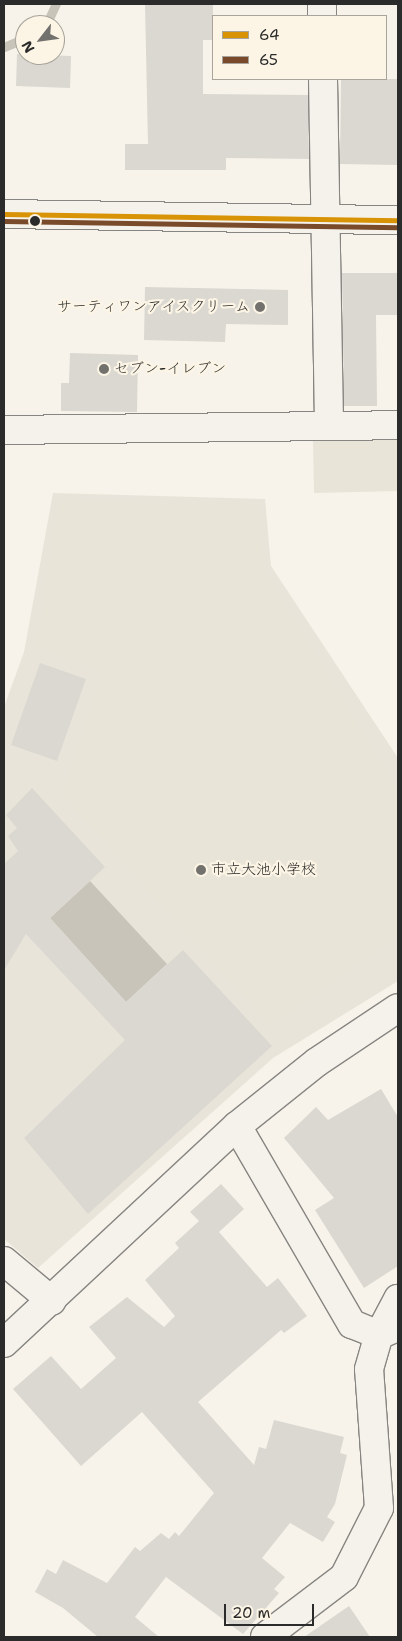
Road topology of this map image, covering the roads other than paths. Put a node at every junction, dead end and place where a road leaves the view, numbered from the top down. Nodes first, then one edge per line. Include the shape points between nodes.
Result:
1 (323, 80) edge
2 (4, 214) edge
3 (398, 220) edge
4 (326, 221) junction
5 (398, 425) edge
6 (328, 426) junction
7 (4, 430) edge
8 (398, 1008) edge
9 (237, 1126) junction
10 (4, 1261) edge
11 (398, 1299) edge
12 (52, 1301) junction
13 (388, 1331) edge
14 (4, 1343) edge
15 (265, 1637) edge

1 - 4 street
2 - 4 street
3 - 4 street
4 - 6 street
5 - 6 street
6 - 7 street
8 - 9 street via 317,1062
9 - 12 street
9 - 13 street via 352,1324
10 - 12 street
11 - 13 street
12 - 14 street
13 - 15 street via 369,1369 379,1508 344,1578

